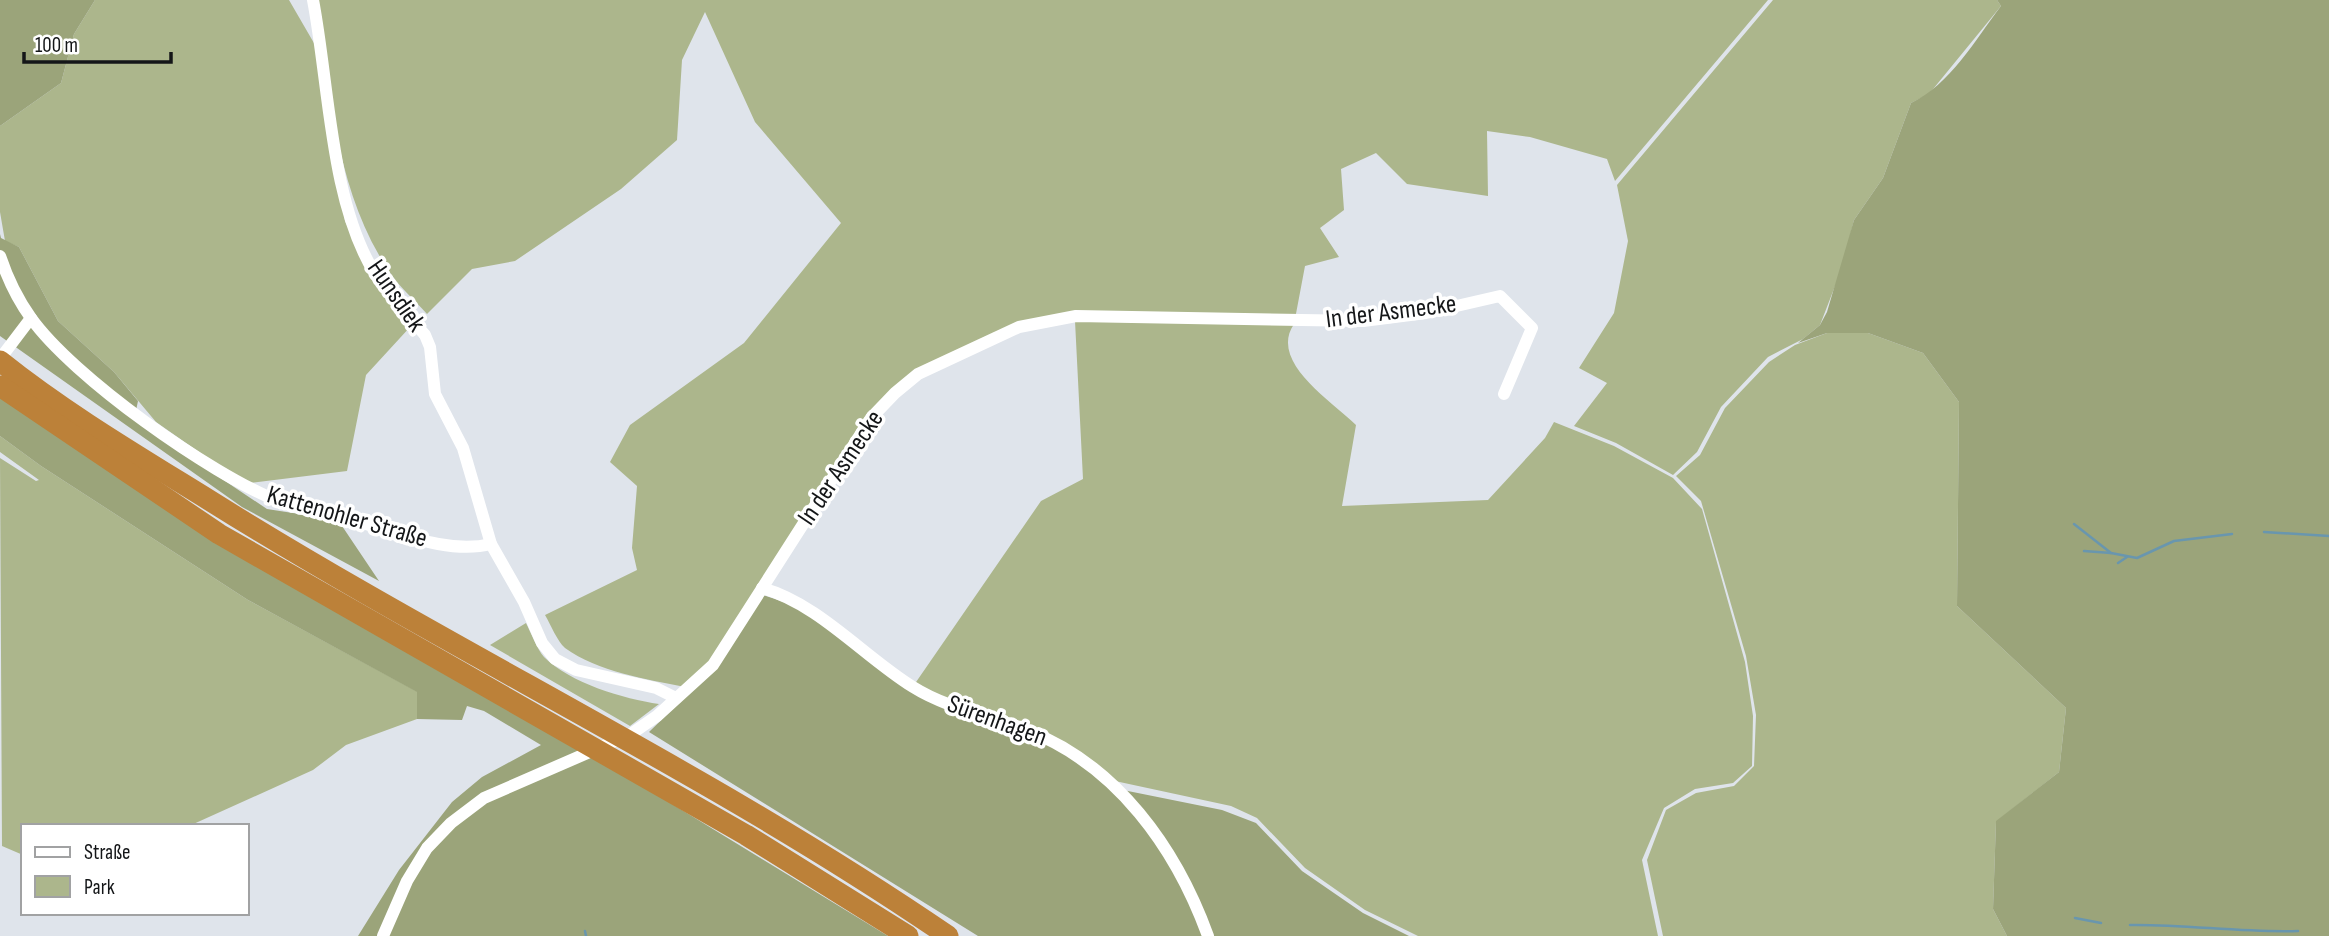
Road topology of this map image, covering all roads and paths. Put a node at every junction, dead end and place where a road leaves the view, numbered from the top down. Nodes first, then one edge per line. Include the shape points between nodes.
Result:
1 (313, 0) edge
2 (0, 256) edge
3 (31, 318) junction
4 (0, 360) edge
5 (0, 386) edge
6 (1504, 394) dead end
7 (491, 544) junction
8 (762, 588) junction
9 (676, 698) junction
10 (383, 936) edge
11 (908, 936) edge
12 (948, 936) edge
13 (1208, 936) edge

1 - 7 street, Hunsdiek via 351,221 373,271 430,346 435,394 463,448
2 - 3 street, Kattenohler Straße
3 - 4 street
3 - 7 street, Kattenohler Straße via 106,391 241,485 281,502 420,540 472,547
4 - 12 highway via 255,529 685,774
5 - 11 highway via 219,534 746,835
6 - 8 street, In der Asmecke via 1532,328 1500,296 1363,321 1076,316 1019,327 918,374 895,393 871,418
7 - 9 street via 542,643 555,659 576,670 656,688
8 - 9 street, In der Asmecke via 713,665
8 - 13 street, Sürenhagen via 801,605 933,699 1053,741 1085,763 1130,801 1154,831 1178,867
9 - 10 street, In der Asmecke via 657,716 612,744 484,798 451,823 427,848 407,881

